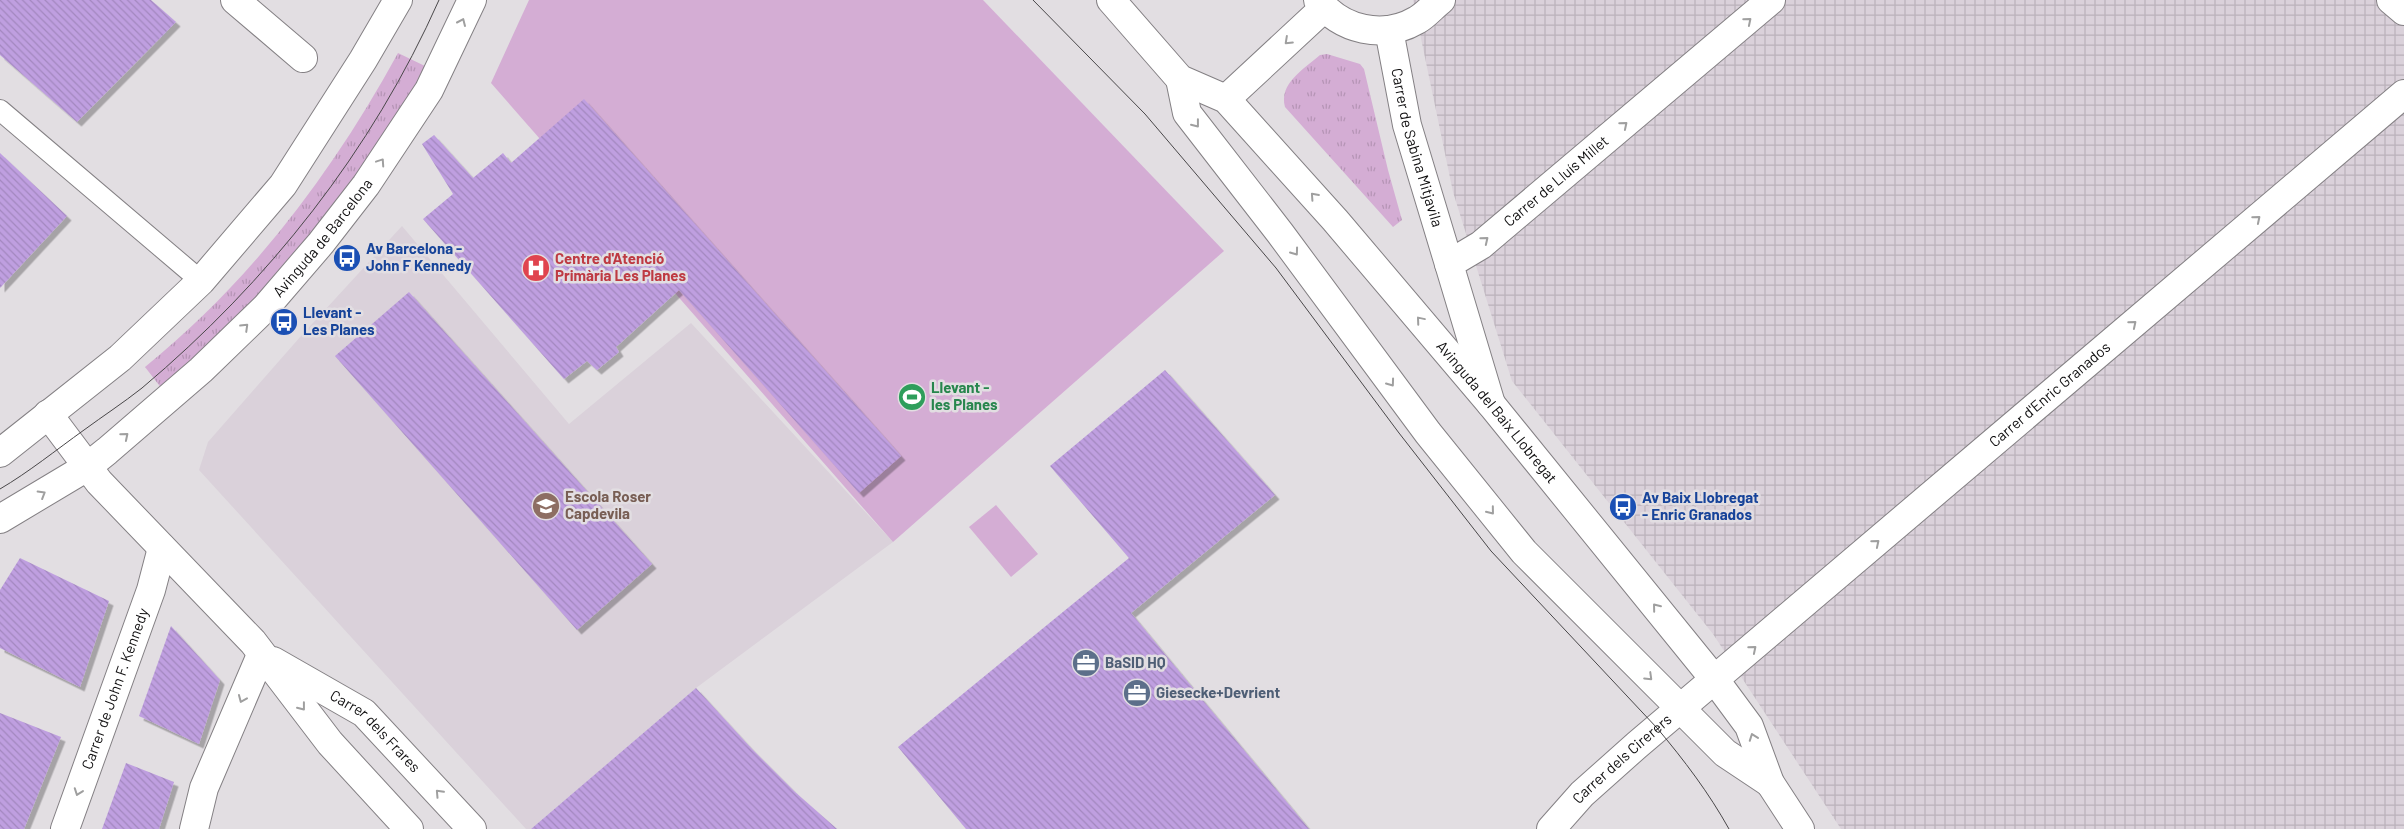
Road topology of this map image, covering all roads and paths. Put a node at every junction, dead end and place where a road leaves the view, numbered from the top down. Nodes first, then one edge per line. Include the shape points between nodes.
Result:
1 (235, 0) edge
2 (398, 0) edge
3 (472, 0) edge
4 (1110, 0) edge
5 (1440, 0) edge
6 (1771, 0) edge
7 (2391, 0) edge
8 (1321, 4) edge
9 (2404, 11) edge
10 (1389, 30) junction
11 (303, 58) dead end
12 (1180, 79) junction
13 (2404, 94) edge
14 (1226, 99) junction
15 (0, 110) edge
16 (1449, 264) junction
17 (201, 281) junction
18 (1491, 404) junction
19 (48, 414) junction
20 (0, 453) edge
21 (87, 467) junction
22 (0, 519) edge
23 (162, 548) junction
24 (261, 655) junction
25 (1698, 694) junction
26 (1770, 783) junction
27 (65, 829) edge
28 (194, 829) edge
29 (410, 829) edge
30 (472, 829) edge
31 (1551, 829) edge
32 (1800, 829) edge

1 - 11 street
2 - 17 street via 283,185
21 -> 3 street, Avinguda de Barcelona via 201,370 266,307 321,244 366,185 429,90
4 - 12 street, Avinguda del Baix Llobregat
5 - 10 street via 1417,20
16 -> 6 street, Carrer de Lluís Millet via 1488,238
7 - 9 street
8 - 10 street via 1342,23 1369,31
8 -> 14 street
10 - 16 street, Carrer de Sabina Mitjavila via 1407,126
12 - 14 street, Avinguda del Baix Llobregat
12 -> 25 street, Avinguda del Baix Llobregat via 1187,113 1428,433 1524,552
25 -> 13 street, Carrer d'Enric Granados
18 -> 14 street, Avinguda del Baix Llobregat
15 - 17 lane
16 - 18 street
17 - 19 street via 120,358
25 -> 18 street, Avinguda del Baix Llobregat
19 - 20 street
19 - 21 street, Carrer dels Frares
22 -> 21 street, Avinguda de Barcelona
21 - 23 street, Carrer dels Frares
23 - 24 street, Carrer dels Frares via 253,642
23 -> 27 street, Carrer de John F. Kennedy via 151,590
24 -> 28 street via 204,788
24 -> 29 street, Carrer dels Frares via 330,743
30 -> 24 street, Carrer dels Frares via 364,713
25 - 26 street, Avinguda del Baix Llobregat via 1725,753
26 -> 25 street, Avinguda del Baix Llobregat via 1749,726
25 - 31 street, Carrer dels Cirerers via 1582,794
26 - 32 street, Avinguda del Baix Llobregat

